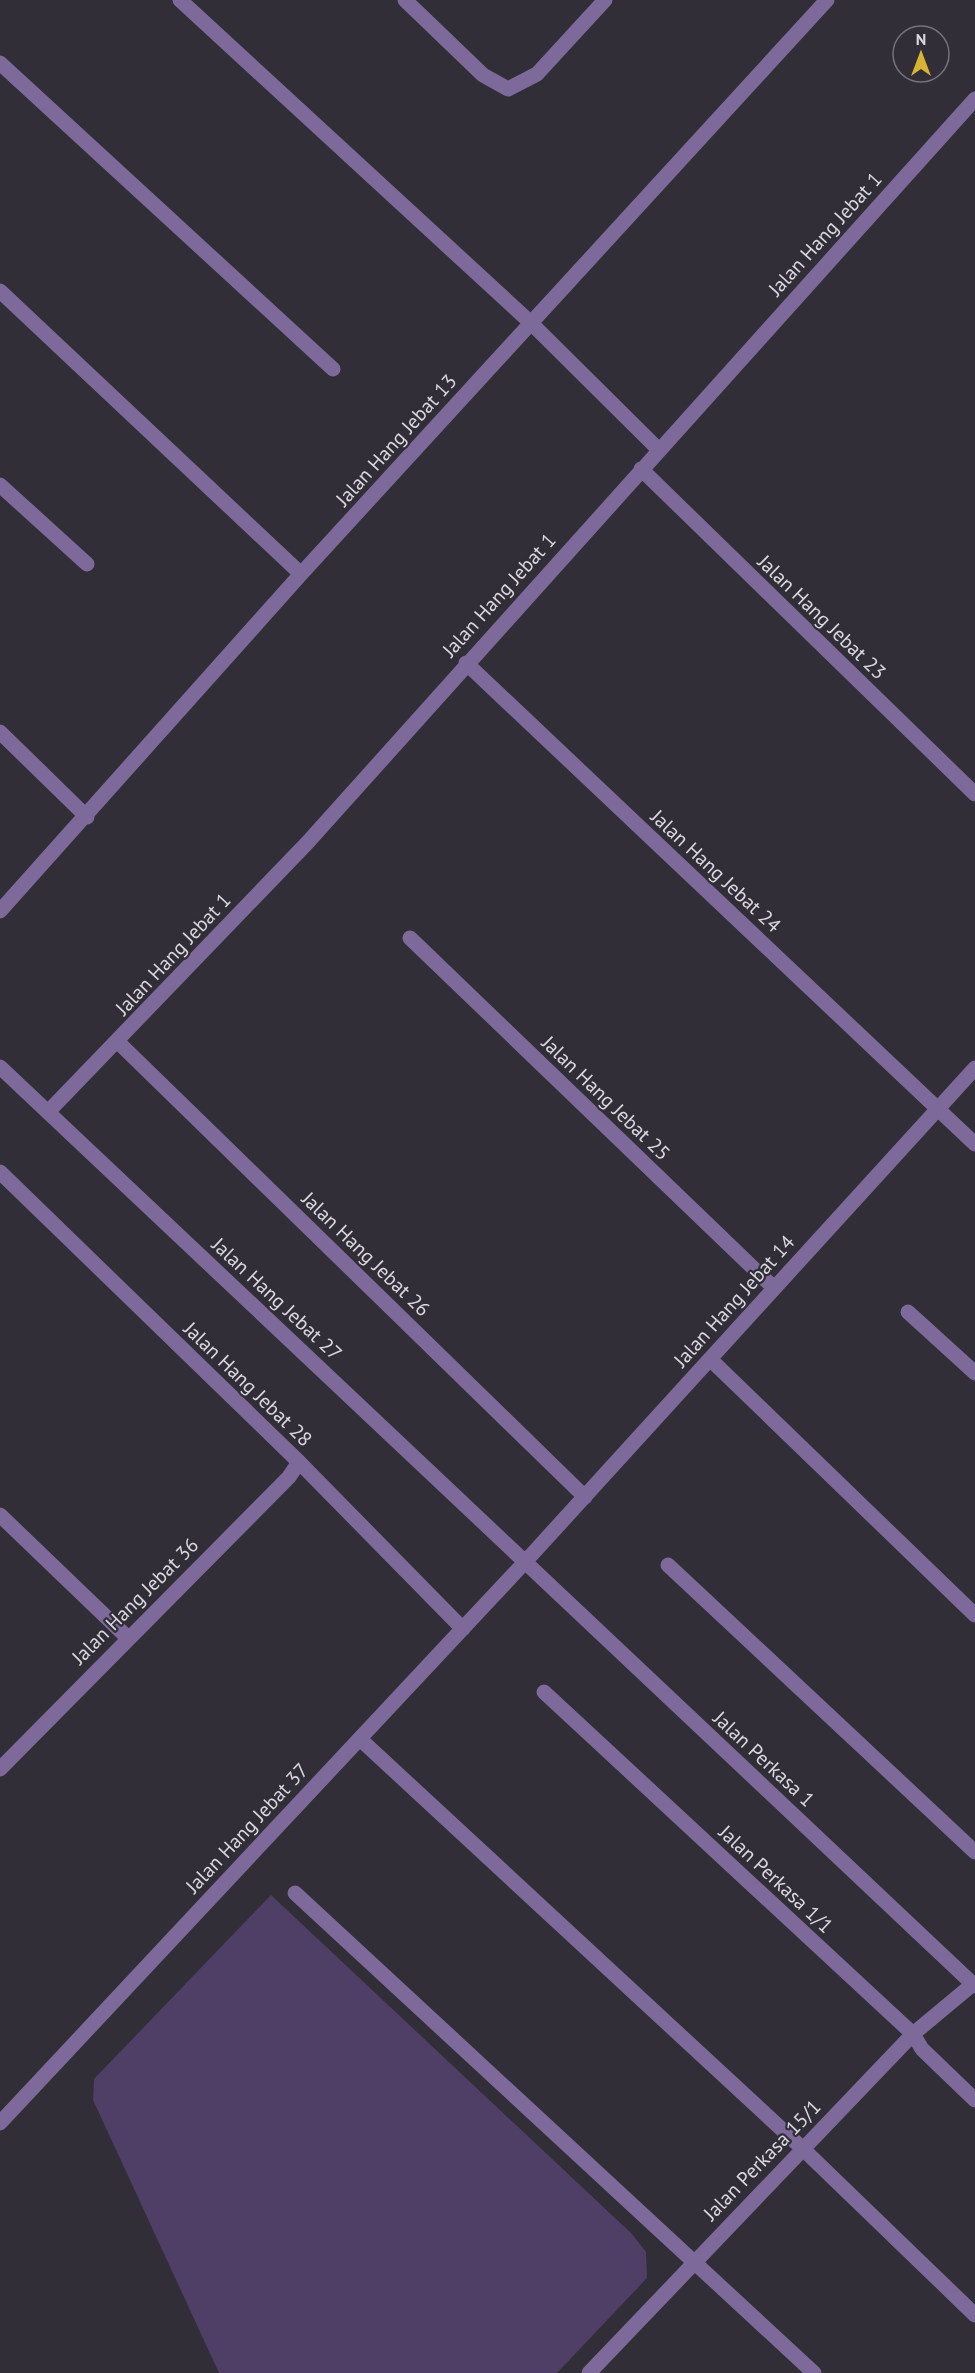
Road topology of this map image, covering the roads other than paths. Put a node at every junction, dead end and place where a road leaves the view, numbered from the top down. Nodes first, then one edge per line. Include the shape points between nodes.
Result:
1 (180, 0) edge
2 (405, 0) edge
3 (605, 0) edge
4 (827, 0) edge
5 (0, 63) edge
6 (975, 99) edge
7 (0, 291) edge
8 (531, 323) junction
9 (333, 369) dead end
10 (658, 449) junction
11 (641, 469) junction
12 (0, 485) edge
13 (87, 564) dead end
14 (301, 574) junction
15 (466, 663) junction
16 (0, 732) edge
17 (975, 794) edge
18 (87, 817) junction
19 (0, 912) edge
20 (410, 938) dead end
21 (118, 1042) junction
22 (0, 1066) edge
23 (975, 1068) edge
24 (938, 1109) junction
25 (48, 1112) junction
26 (975, 1144) edge
27 (0, 1172) edge
28 (774, 1288) junction
29 (908, 1312) dead end
30 (710, 1359) junction
31 (975, 1373) edge
32 (299, 1462) junction
33 (585, 1497) junction
34 (0, 1515) edge
35 (525, 1562) junction
36 (668, 1565) dead end
37 (975, 1615) edge
38 (463, 1629) junction
39 (128, 1638) junction
40 (544, 1692) dead end
41 (360, 1738) junction
42 (0, 1769) edge
43 (975, 1852) edge
44 (295, 1893) dead end
45 (974, 1985) edge
46 (913, 2034) junction
47 (975, 2100) edge
48 (0, 2123) edge
49 (802, 2148) junction
50 (695, 2261) junction
51 (975, 2315) edge
52 (589, 2373) edge
53 (814, 2373) edge

1 - 8 street
2 - 3 street via 483,75 508,88 537,74
4 - 8 street, Jalan Hang Jebat 13
5 - 9 street
6 - 10 street, Jalan Hang Jebat 1
7 - 14 street
8 - 10 street
8 - 14 street, Jalan Hang Jebat 13
10 - 11 street, Jalan Hang Jebat 1
11 - 15 street, Jalan Hang Jebat 1
11 - 17 street, Jalan Hang Jebat 23
12 - 13 street
14 - 18 street, Jalan Hang Jebat 13
15 - 21 street, Jalan Hang Jebat 1 via 308,842
15 - 24 street, Jalan Hang Jebat 24
16 - 18 street
18 - 19 street, Jalan Hang Jebat 13
20 - 28 street, Jalan Hang Jebat 25
21 - 25 street, Jalan Hang Jebat 1
21 - 33 street, Jalan Hang Jebat 26
22 - 25 street, Jalan Hang Jebat 27
23 - 24 street, Jalan Hang Jebat 14
24 - 26 street, Jalan Hang Jebat 24
24 - 28 street, Jalan Hang Jebat 14
25 - 35 street, Jalan Hang Jebat 27
27 - 32 street, Jalan Hang Jebat 28
28 - 30 street, Jalan Hang Jebat 14
29 - 31 street
30 - 33 street, Jalan Hang Jebat 14
30 - 37 street
32 - 38 street, Jalan Hang Jebat 28
32 - 39 street, Jalan Hang Jebat 36 via 289,1478
33 - 35 street, Jalan Hang Jebat 14
34 - 39 street
35 - 38 street, Jalan Hang Jebat 37
35 - 45 street, Jalan Perkasa 1
36 - 43 street
38 - 41 street, Jalan Hang Jebat 37
39 - 42 street, Jalan Hang Jebat 36
40 - 46 street, Jalan Perkasa 1/1
41 - 48 street, Jalan Hang Jebat 37
41 - 49 street
44 - 50 street
45 - 46 street, Jalan Perkasa 15/1
46 - 47 street, Jalan Perkasa 1/1 via 922,2049
46 - 49 street, Jalan Perkasa 15/1
49 - 50 street, Jalan Perkasa 15/1
49 - 51 street
50 - 52 street, Jalan Perkasa 15/1
50 - 53 street

